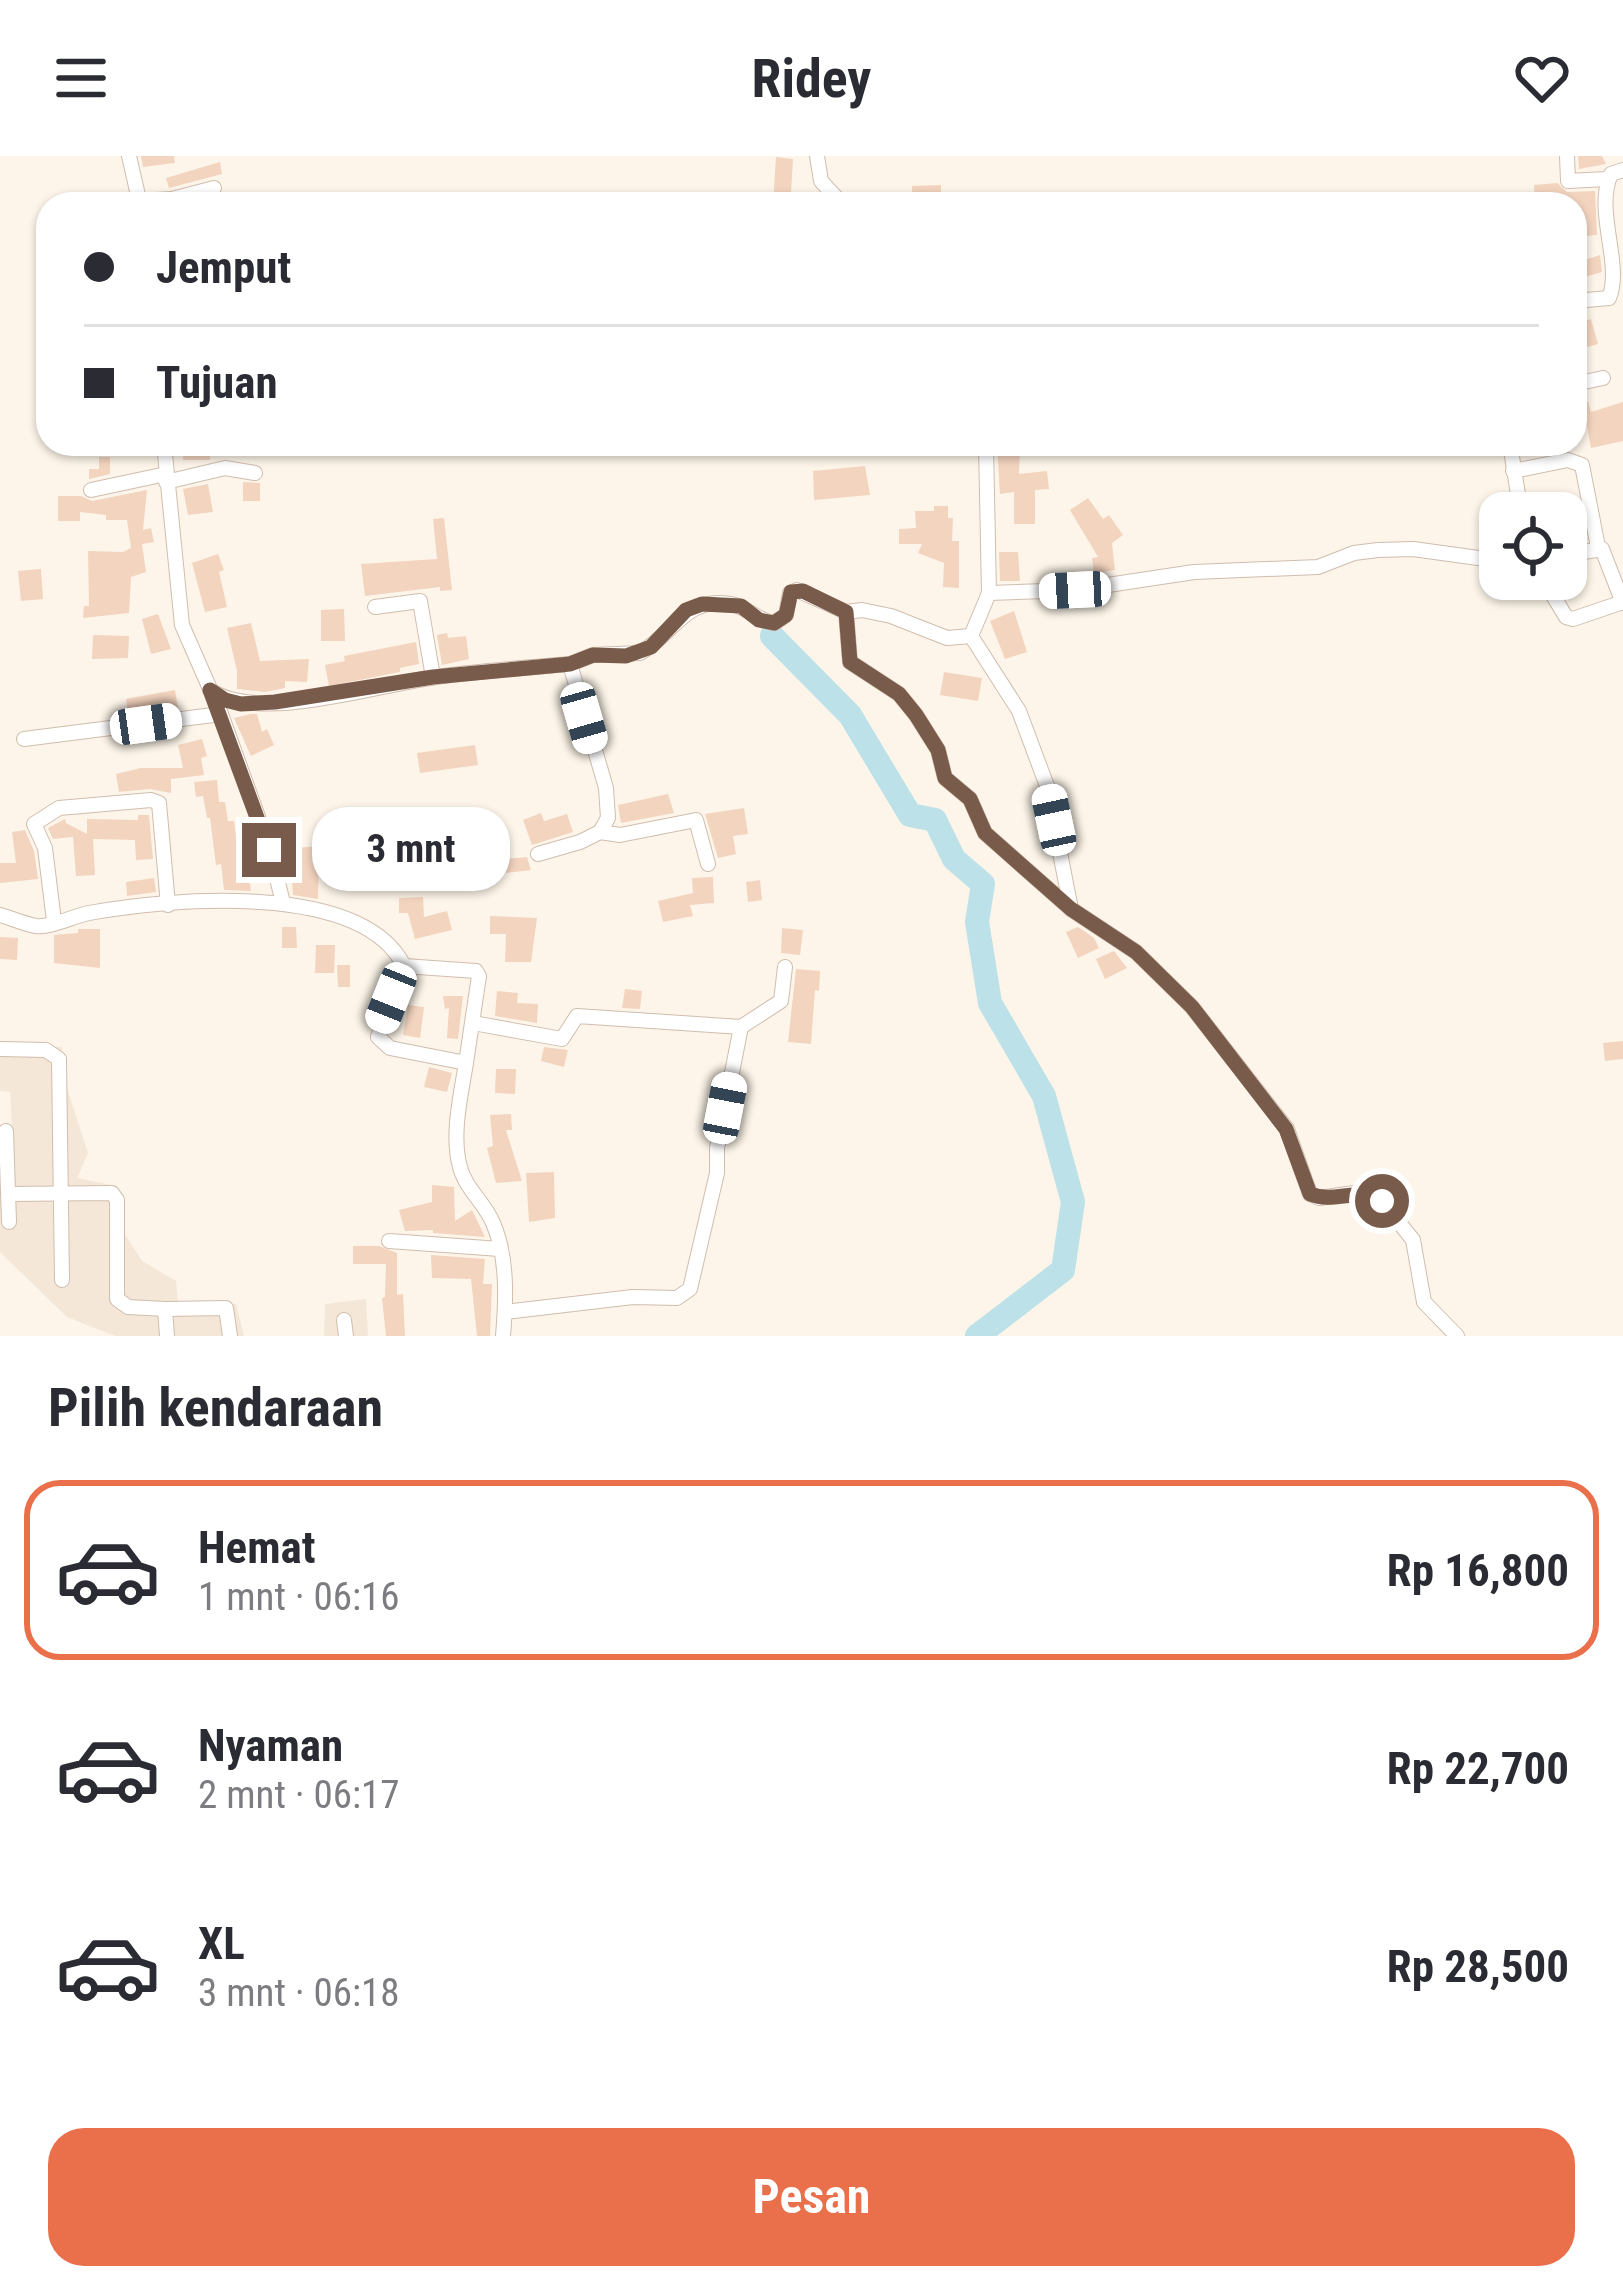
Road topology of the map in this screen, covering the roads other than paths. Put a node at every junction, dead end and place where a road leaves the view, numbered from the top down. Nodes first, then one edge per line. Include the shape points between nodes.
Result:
1 (129, 156) edge
2 (817, 156) edge
3 (1567, 156) edge
4 (1623, 170) edge
5 (1607, 179) junction
6 (821, 181) junction
7 (214, 188) dead end
8 (137, 192) edge
9 (199, 192) edge
10 (821, 192) edge
11 (831, 192) edge
12 (1587, 300) edge
13 (1604, 378) dead end
14 (1587, 382) edge
15 (165, 456) edge
16 (986, 456) edge
17 (1511, 456) edge
18 (1513, 471) junction
19 (255, 472) dead end
20 (166, 478) junction
21 (91, 490) dead end
22 (1517, 492) edge
23 (1598, 548) junction
24 (1587, 550) edge
25 (1479, 558) edge
26 (989, 593) junction
27 (1556, 600) edge
28 (1622, 603) edge
29 (375, 607) dead end
30 (846, 612) junction
31 (971, 636) junction
32 (570, 664) junction
33 (433, 677) junction
34 (210, 690) junction
35 (221, 713) junction
36 (24, 739) dead end
37 (600, 832) junction
38 (538, 854) dead end
39 (708, 863) dead end
40 (283, 903) junction
41 (168, 904) junction
42 (1071, 909) junction
43 (0, 914) edge
44 (54, 921) junction
45 (404, 966) junction
46 (785, 967) dead end
47 (473, 1024) junction
48 (742, 1027) junction
49 (0, 1049) edge
50 (466, 1063) junction
51 (6, 1131) dead end
52 (60, 1192) junction
53 (9, 1194) junction
54 (9, 1222) dead end
55 (389, 1241) dead end
56 (500, 1249) junction
57 (62, 1280) dead end
58 (165, 1309) junction
59 (505, 1312) junction
60 (167, 1336) edge
61 (230, 1336) edge
62 (502, 1336) edge
63 (1457, 1336) edge

1 - 8 street
2 - 6 street
3 - 5 street via 1568,181
4 - 5 street
5 - 12 street via 1617,288 1609,298
6 - 10 street
6 - 11 street
7 - 9 street
13 - 14 street
15 - 20 street
16 - 26 street
17 - 18 street
18 - 22 street
18 - 23 street via 1568,460 1582,465
19 - 20 street via 225,468
20 - 21 street
20 - 34 street via 182,625
23 - 24 street
23 - 28 street
25 - 26 street via 1378,550 1318,567
26 - 31 street
27 - 28 street via 1573,620
29 - 33 street via 421,601
30 - 31 street via 891,616 947,638
30 - 32 street via 797,590 774,623 741,606 702,604 640,653
30 - 42 street via 850,662 899,694 985,833
31 - 42 street via 1019,711 1047,786
32 - 33 street
32 - 37 street via 610,805
33 - 34 street via 241,704
34 - 35 street
35 - 36 street
35 - 40 street
37 - 38 street
37 - 39 street via 696,820
40 - 41 street
40 - 45 street via 350,920 397,951
41 - 44 street
41 - 44 street via 159,803 59,808 34,824
42 - 63 street via 1136,952 1192,1007 1286,1129 1310,1194 1360,1192 1382,1201 1412,1240 1424,1302
43 - 44 street via 35,926
45 - 47 street via 476,971
45 - 50 street via 378,1037 390,1048
46 - 48 street via 782,1000
47 - 48 street via 562,1039 574,1017 584,1016
47 - 50 street
48 - 59 street via 685,1295
49 - 52 street via 58,1059
50 - 56 street via 458,1158
51 - 53 street
52 - 53 street
52 - 57 street
52 - 58 street via 112,1193 117,1299
53 - 54 street
55 - 56 street
56 - 59 street
58 - 60 street
58 - 61 street via 226,1308
59 - 62 street

